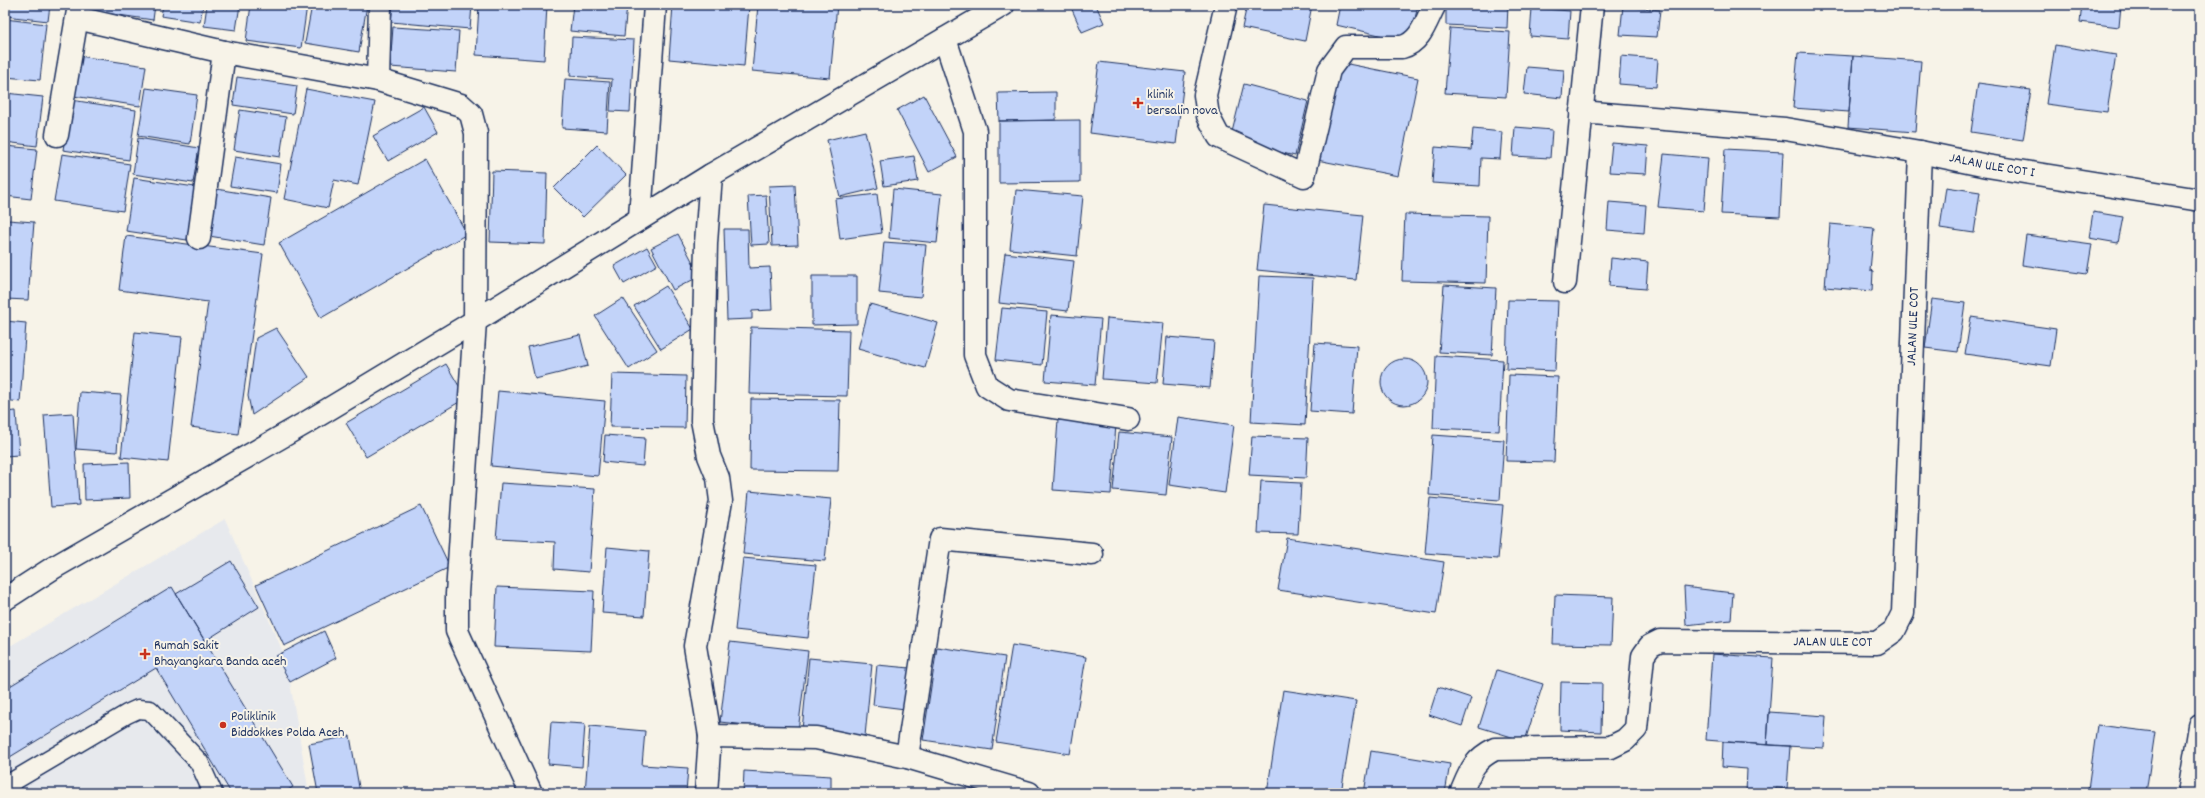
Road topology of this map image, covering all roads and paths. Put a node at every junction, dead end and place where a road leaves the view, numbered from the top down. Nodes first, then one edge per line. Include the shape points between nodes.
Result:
1 (380, 5) edge
2 (656, 5) edge
3 (1003, 5) edge
4 (1226, 5) edge
5 (1592, 5) edge
6 (1434, 6) edge
7 (78, 12) edge
8 (945, 39) junction
9 (224, 52) junction
10 (378, 80) junction
11 (1582, 112) junction
12 (57, 135) dead end
13 (1920, 152) junction
14 (711, 175) junction
15 (2200, 200) edge
16 (640, 217) junction
17 (199, 238) dead end
18 (1565, 282) dead end
19 (475, 321) junction
20 (1128, 419) dead end
21 (1092, 554) dead end
22 (5, 599) edge
23 (710, 736) junction
24 (2199, 737) edge
25 (907, 757) junction
26 (5, 786) edge
27 (1000, 789) edge
28 (214, 793) edge
29 (531, 793) edge
30 (706, 793) edge
31 (1029, 793) edge
32 (1461, 793) edge
33 (2189, 793) edge

1 - 10 street
2 - 16 street
3 - 8 street
4 - 6 street via 1205,95 1208,116 1219,137 1304,176 1329,70 1346,47 1411,45
5 - 11 street
7 - 9 street
7 - 12 street
8 - 14 street
8 - 20 street via 975,131 975,355 987,386 1008,400
9 - 10 street
9 - 17 street
10 - 19 street via 461,105 471,114 476,133
11 - 13 street, JALAN ULE COT I via 1785,129
11 - 18 street
13 - 15 street, JALAN ULE COT I via 1987,166
13 - 32 street, JALAN ULE COT via 1903,613 1894,631 1877,643 1660,641 1650,646 1643,656 1636,729 1625,740 1611,747 1495,749 1482,755 1473,766
14 - 16 street
14 - 23 street via 706,243 702,420 709,456 718,478 721,501 695,646
16 - 19 street
19 - 22 street via 309,421 53,568
19 - 29 street via 456,631
21 - 25 street via 940,539
23 - 25 street via 816,738
23 - 30 street
24 - 33 street
25 - 27 street
26 - 28 lane via 138,709 150,710 199,762
27 - 31 street

